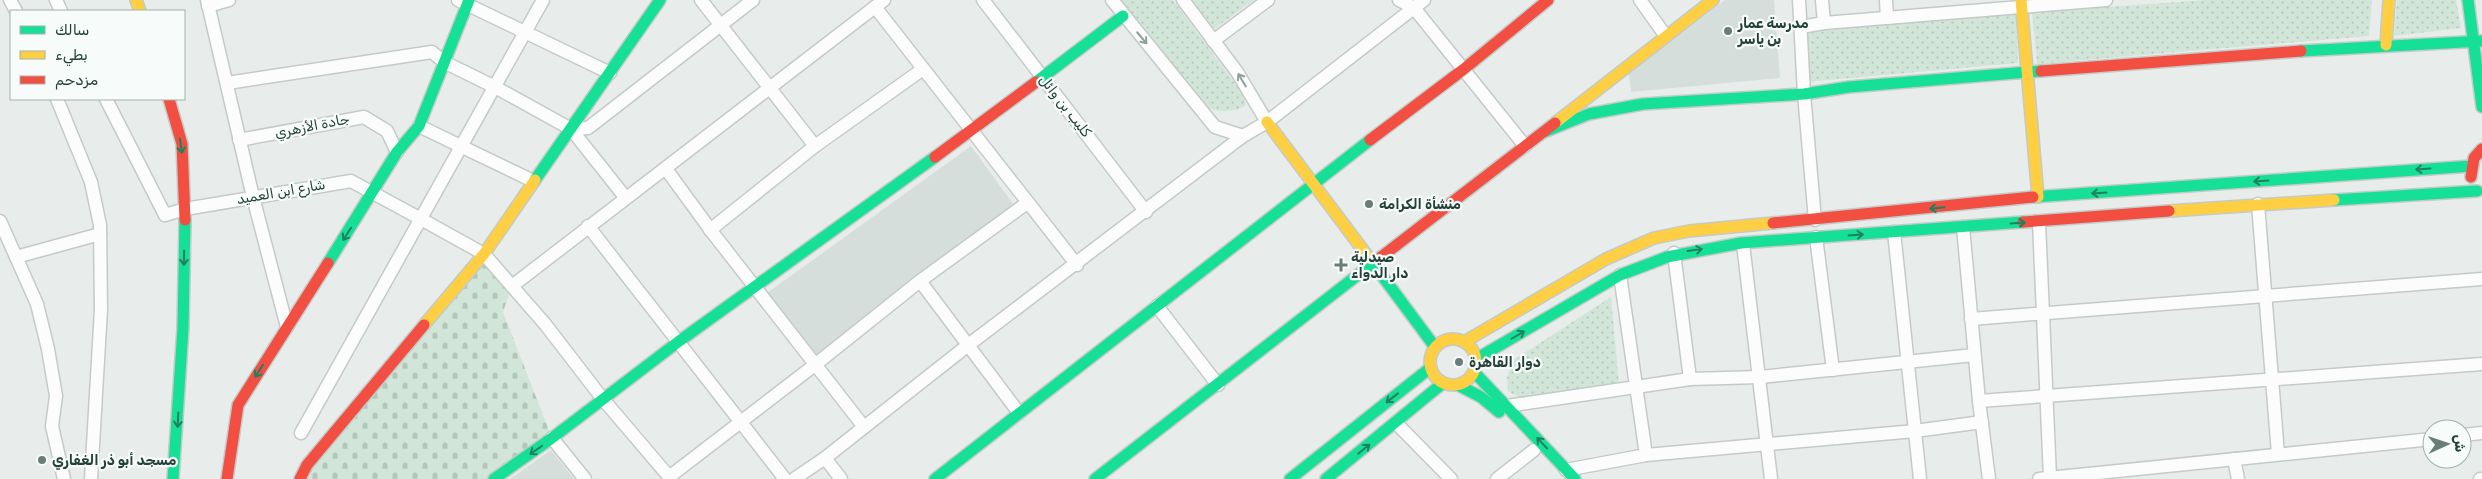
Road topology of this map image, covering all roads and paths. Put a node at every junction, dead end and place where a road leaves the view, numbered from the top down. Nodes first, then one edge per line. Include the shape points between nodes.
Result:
1 (229, 0) edge
2 (543, 0) edge
3 (660, 0) edge
4 (701, 0) edge
5 (753, 0) edge
6 (983, 0) edge
7 (1112, 0) edge
8 (1183, 0) edge
9 (1268, 0) edge
10 (1399, 0) edge
11 (1548, 0) edge
12 (1640, 0) edge
13 (1712, 0) edge
14 (1800, 0) edge
15 (1822, 0) edge
16 (1886, 0) edge
17 (2106, 0) edge
18 (2389, 0) edge
19 (2468, 0) edge
20 (464, 1) edge
21 (2086, 1) edge
22 (208, 3) edge
23 (2021, 3) edge
24 (880, 4) edge
25 (1419, 4) edge
26 (1950, 6) edge
27 (1123, 16) junction
28 (1887, 18) junction
29 (1824, 23) junction
30 (721, 25) junction
31 (1801, 27) junction
32 (525, 32) junction
33 (1666, 35) junction
34 (1214, 41) junction
35 (2477, 41) edge
36 (2386, 44) junction
37 (444, 62) junction
38 (923, 68) junction
39 (1464, 69) junction
40 (2027, 72) junction
41 (610, 73) junction
42 (1042, 76) junction
43 (227, 83) junction
44 (495, 87) junction
45 (768, 87) junction
46 (1804, 94) junction
47 (57, 100) edge
48 (107, 100) edge
49 (169, 100) edge
50 (2482, 107) edge
51 (1267, 122) junction
52 (419, 126) junction
53 (572, 129) junction
54 (972, 130) junction
55 (1544, 132) junction
56 (2482, 135) edge
57 (1243, 136) junction
58 (239, 140) junction
59 (815, 146) junction
60 (1525, 146) junction
61 (461, 147) junction
62 (397, 152) junction
63 (2476, 157) edge
64 (666, 169) junction
65 (533, 181) junction
66 (1313, 184) junction
67 (373, 193) junction
68 (2480, 194) edge
69 (253, 197) junction
70 (625, 197) junction
71 (2038, 198) junction
72 (1027, 203) junction
73 (2258, 204) junction
74 (185, 209) junction
75 (1146, 212) junction
76 (421, 219) junction
77 (1815, 220) junction
78 (0, 222) edge
79 (2039, 222) junction
80 (588, 226) junction
81 (1963, 227) junction
82 (710, 230) junction
83 (1894, 232) junction
84 (100, 234) junction
85 (1816, 238) junction
86 (4, 239) edge
87 (1743, 244) junction
88 (1674, 253) junction
89 (484, 254) junction
90 (16, 258) junction
91 (1077, 264) junction
92 (1373, 265) junction
93 (1620, 275) junction
94 (2482, 279) edge
95 (920, 281) junction
96 (512, 286) junction
97 (756, 288) junction
98 (2265, 296) junction
99 (1156, 306) junction
100 (2042, 313) junction
101 (1970, 319) junction
102 (287, 327) junction
103 (678, 342) junction
104 (1464, 342) junction
105 (967, 346) junction
106 (1435, 347) junction
107 (1974, 355) junction
108 (1476, 360) junction
109 (1908, 362) junction
110 (816, 364) junction
111 (2482, 364) edge
112 (1430, 368) junction
113 (1833, 370) junction
114 (1474, 372) junction
115 (1760, 377) junction
116 (1690, 379) junction
117 (2271, 379) junction
118 (1443, 383) junction
119 (1218, 384) junction
120 (1458, 385) junction
121 (1636, 386) junction
122 (2046, 396) junction
123 (602, 398) junction
124 (1979, 401) junction
125 (1507, 406) junction
126 (1019, 413) junction
127 (740, 421) junction
128 (1982, 422) junction
129 (1396, 423) junction
130 (864, 427) junction
131 (1915, 431) junction
132 (301, 433) dead end
133 (552, 438) junction
134 (2422, 439) edge
135 (1767, 443) junction
136 (1534, 450) junction
137 (2278, 454) junction
138 (1646, 455) junction
139 (825, 458) junction
140 (2234, 459) junction
141 (307, 465) junction
142 (1568, 476) edge
143 (670, 478) edge
144 (2045, 478) edge
145 (64, 479) edge
146 (91, 479) edge
147 (174, 479) edge
148 (227, 479) edge
149 (293, 479) edge
150 (300, 479) edge
151 (494, 479) edge
152 (585, 479) edge
153 (785, 479) edge
154 (794, 479) edge
155 (841, 479) edge
156 (935, 479) edge
157 (1095, 479) edge
158 (1290, 479) edge
159 (1326, 479) edge
160 (1451, 479) edge
161 (1497, 479) edge
162 (1771, 479) edge
163 (1920, 479) edge
164 (1989, 479) edge
165 (2238, 479) edge

1 - 22 street
2 - 32 street
3 - 41 main road
4 - 30 street
5 - 30 street
6 - 42 street, كليب بن وائل
7 - 27 street
8 - 34 street
9 - 34 street
10 - 25 street
11 - 39 main road
12 - 33 street
13 - 33 main road
14 - 31 street
15 - 29 street
16 - 28 street
17 - 21 street
18 - 36 main road
19 - 35 main road
20 - 32 street
20 - 37 main road
21 - 23 street
22 - 43 street
23 - 26 street
23 - 40 main road
24 - 38 street
24 - 45 street
25 - 39 street
25 - 51 street
26 - 28 street
27 - 42 main road
27 -> 57 street via 1215,127
28 - 29 street
29 - 31 street
30 - 45 street
30 - 53 street via 588,128
31 - 46 street
32 - 41 street
32 - 44 street
33 - 55 main road
51 -> 34 street
35 - 36 main road
35 - 50 main road
36 - 40 main road
37 - 43 street via 432,52
37 - 44 street
37 - 52 main road
38 - 54 street
38 - 59 street
39 - 60 street
39 - 66 main road
40 - 46 main road via 1849,87
40 - 71 main road
41 - 53 main road
42 - 54 main road
42 - 75 street, كليب بن وائل
43 - 58 street
44 - 53 street
44 - 61 street
45 - 59 street
45 - 64 street
46 - 55 main road via 1643,104 1589,114
46 - 77 street
47 - 84 street via 91,182
48 - 74 street, شارع ابن العميد via 165,215
49 -> 74 main road via 182,144
51 - 57 street
51 - 66 main road
52 - 61 street
52 - 62 main road
53 - 65 main road
53 - 70 street
54 - 72 street
54 - 97 main road
55 - 60 main road
56 - 63 main road
57 - 75 street
58 - 62 street, جادة الأزهري via 364,116 387,131
58 - 69 street
59 - 82 street
60 - 92 main road
61 - 65 street
61 - 76 street
62 - 67 main road
63 - 68 main road via 2471,176
63 -> 71 main road
64 - 70 street
64 - 82 street
65 - 89 main road
66 - 92 main road
66 - 99 main road
67 - 69 street, شارع ابن العميد via 351,181
67 - 76 street, شارع ابن العميد
67 -> 102 main road
68 - 73 main road
69 - 74 street, شارع ابن العميد
69 - 102 street
70 - 80 street
71 -> 77 main road
72 - 91 street
72 - 95 street
73 - 79 main road
73 - 98 street
74 -> 147 main road via 183,328
75 - 91 street
76 - 89 street, شارع ابن العميد
76 - 132 street
77 - 104 main road via 1689,231 1654,238 1606,259
78 - 86 street
81 -> 79 main road
79 - 100 street
80 - 96 street
80 - 103 street
81 - 83 main road
81 - 101 street
82 - 97 street
85 -> 83 main road
83 - 109 street
84 - 90 street
84 - 146 street via 101,309
85 - 87 main road
85 - 113 street
86 - 90 street
88 -> 87 main road
87 - 115 street
88 - 93 main road
88 - 116 street
89 - 96 street, شارع ابن العميد
89 - 141 main road
90 - 145 street via 37,304 48,348 56,396 52,426
91 - 105 street
92 - 106 main road
92 - 119 main road
108 -> 93 main road
93 - 121 street
94 - 98 street
95 - 105 street
95 - 110 street
96 - 123 street, شارع ابن العميد
97 - 103 main road
97 - 110 street
98 - 100 street
98 - 117 street
99 - 119 street
99 - 126 main road
100 - 101 street
100 - 122 street
101 - 107 street
102 -> 148 main road via 238,406
103 - 123 main road
103 - 127 street
104 - 106 main road via 1446,340
104 - 108 main road via 1474,352
105 - 126 street
105 - 130 street
106 - 112 main road via 1429,361
107 - 109 street
107 - 124 street
108 - 114 main road
109 - 113 street
109 - 131 street
110 - 127 street
110 - 130 street
111 - 117 street
112 - 118 main road
112 -> 158 main road
113 - 115 street
114 - 120 main road
114 - 125 main road
115 - 116 street
115 - 135 street
116 - 121 street
117 - 122 street
117 - 137 street
118 - 120 main road
118 - 129 main road
119 - 157 main road
120 - 136 main road via 1498,410
121 - 125 street
121 - 138 street
122 - 124 street
122 - 144 street
123 - 133 main road
123 - 143 street, شارع ابن العميد
124 - 128 street
142 -> 125 main road
126 - 156 main road
127 - 143 street
127 - 153 street
128 - 131 street
128 - 164 street
159 -> 129 main road
129 - 160 street
130 - 139 street
131 - 135 street
131 - 163 street
133 -> 151 main road
133 - 152 street
134 - 137 street
135 - 138 street
135 - 162 street
136 - 142 main road
136 - 161 street
137 - 140 street
138 - 142 street
139 - 154 street
139 - 155 street
140 - 144 street
140 - 165 street
141 - 149 main road
141 - 150 main road

